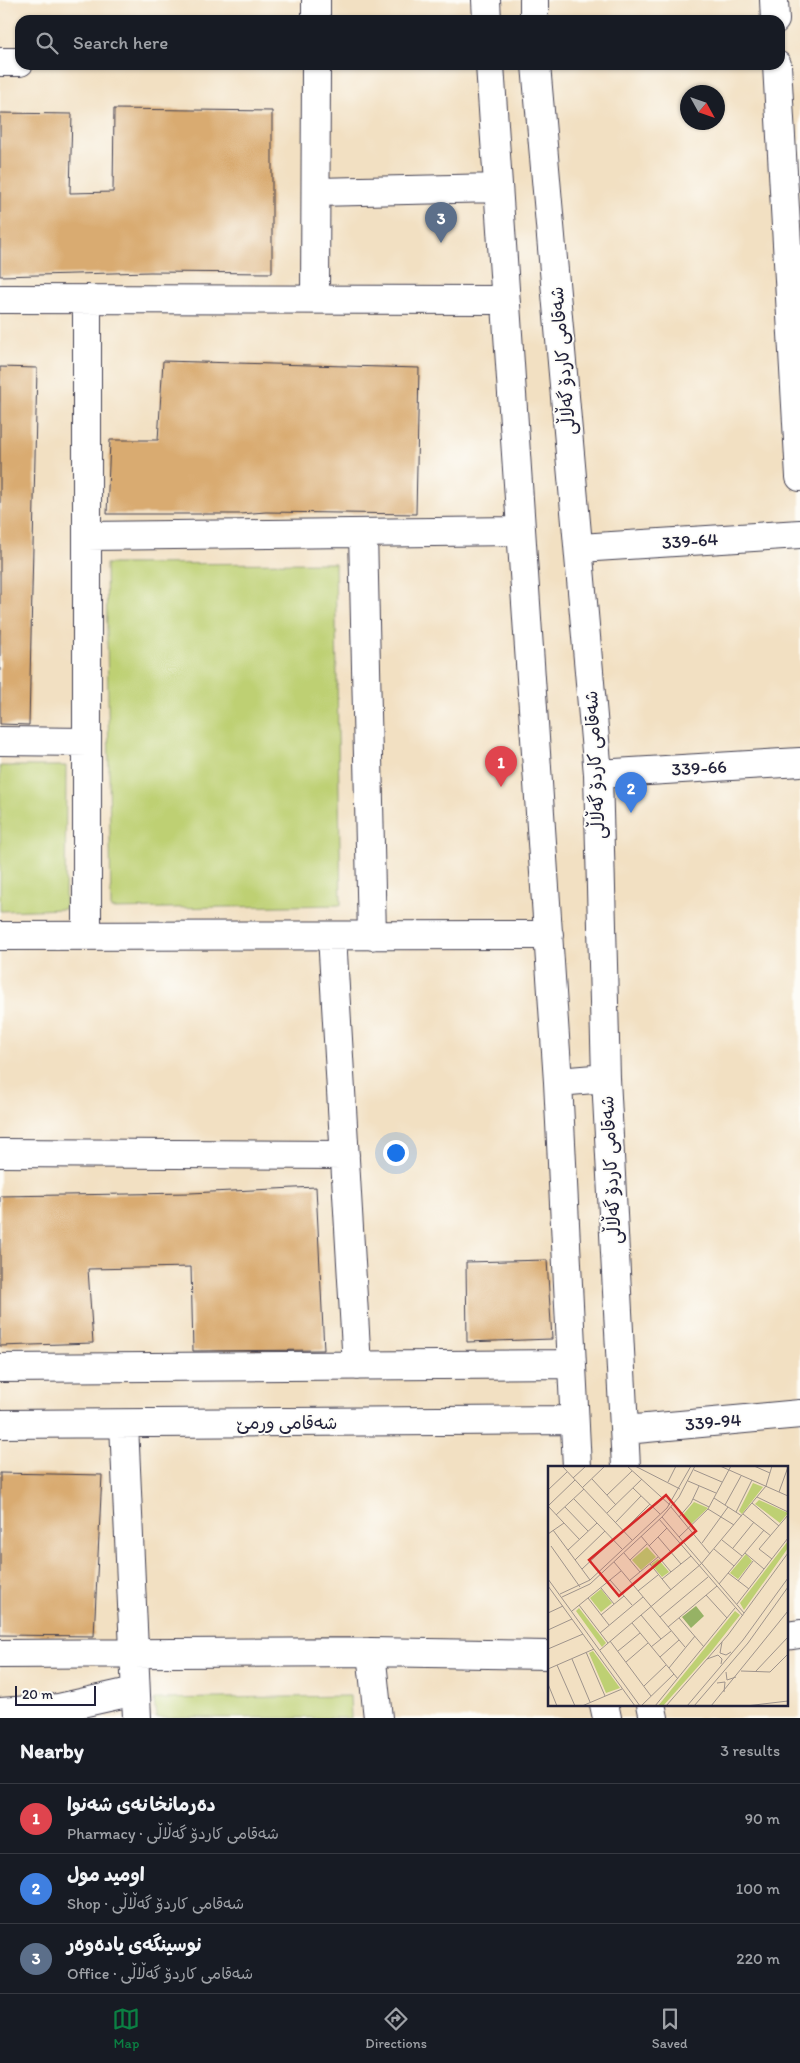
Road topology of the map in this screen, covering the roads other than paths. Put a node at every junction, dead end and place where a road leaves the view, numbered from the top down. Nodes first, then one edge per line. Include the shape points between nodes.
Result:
1 (316, 0) edge
2 (486, 0) edge
3 (534, 0) edge
4 (774, 0) edge
5 (316, 15) edge
6 (487, 15) edge
7 (534, 15) edge
8 (775, 15) edge
9 (0, 62) edge
10 (15, 62) edge
11 (316, 70) edge
12 (490, 70) edge
13 (536, 70) edge
14 (777, 70) edge
15 (498, 188) junction
16 (316, 192) junction
17 (0, 299) edge
18 (87, 299) junction
19 (315, 299) junction
20 (505, 300) junction
21 (797, 374) edge
22 (800, 477) edge
23 (520, 531) junction
24 (363, 533) junction
25 (800, 534) edge
26 (87, 536) junction
27 (580, 548) junction
28 (0, 741) edge
29 (87, 742) junction
30 (799, 768) edge
31 (598, 774) junction
32 (549, 935) junction
33 (0, 936) edge
34 (87, 936) junction
35 (332, 936) junction
36 (372, 936) junction
37 (606, 1078) junction
38 (558, 1082) junction
39 (0, 1153) edge
40 (344, 1155) junction
41 (572, 1364) junction
42 (357, 1366) junction
43 (0, 1368) edge
44 (800, 1414) edge
45 (573, 1420) junction
46 (0, 1424) edge
47 (124, 1424) junction
48 (625, 1430) junction
49 (577, 1466) edge
50 (626, 1466) edge
51 (371, 1652) junction
52 (0, 1654) edge
53 (132, 1654) junction
54 (548, 1655) edge
55 (135, 1691) junction
56 (0, 1712) edge
57 (137, 1718) edge
58 (378, 1718) edge

1 - 5 street
2 - 6 street
3 - 7 street
4 - 8 street
9 - 10 street
11 - 16 street
12 - 15 street
13 - 27 street, شەقامی کاردۆ گەڵاڵی
14 - 21 street
15 - 16 street
15 - 20 street
16 - 19 street
17 - 18 street
18 - 19 street
18 - 26 street
19 - 20 street
20 - 23 street
21 - 22 street
23 - 24 street
23 - 32 street
24 - 26 street
24 - 36 street
25 - 27 street, 339-64
26 - 29 street
27 - 31 street, شەقامی کاردۆ گەڵاڵی
28 - 29 street
29 - 34 street
30 - 31 street, 339-66
31 - 37 street, شەقامی کاردۆ گەڵاڵی
32 - 36 street
32 - 38 street
33 - 34 street
34 - 35 street
35 - 36 street
35 - 40 street
37 - 38 street
37 - 48 street, شەقامی کاردۆ گەڵاڵی
38 - 41 street
39 - 40 street
40 - 42 street
41 - 42 street
41 - 45 street
42 - 43 street
44 - 48 street, 339-94
45 - 47 street, شەقامی ورمێ
45 - 49 street
46 - 47 street, شەقامی ورمێ
47 - 53 street
48 - 50 street, شەقامی کاردۆ گەڵاڵی
51 - 53 street
51 - 54 street
51 - 58 street
52 - 53 street
53 - 55 street
55 - 56 street via 59,1708
55 - 57 street

